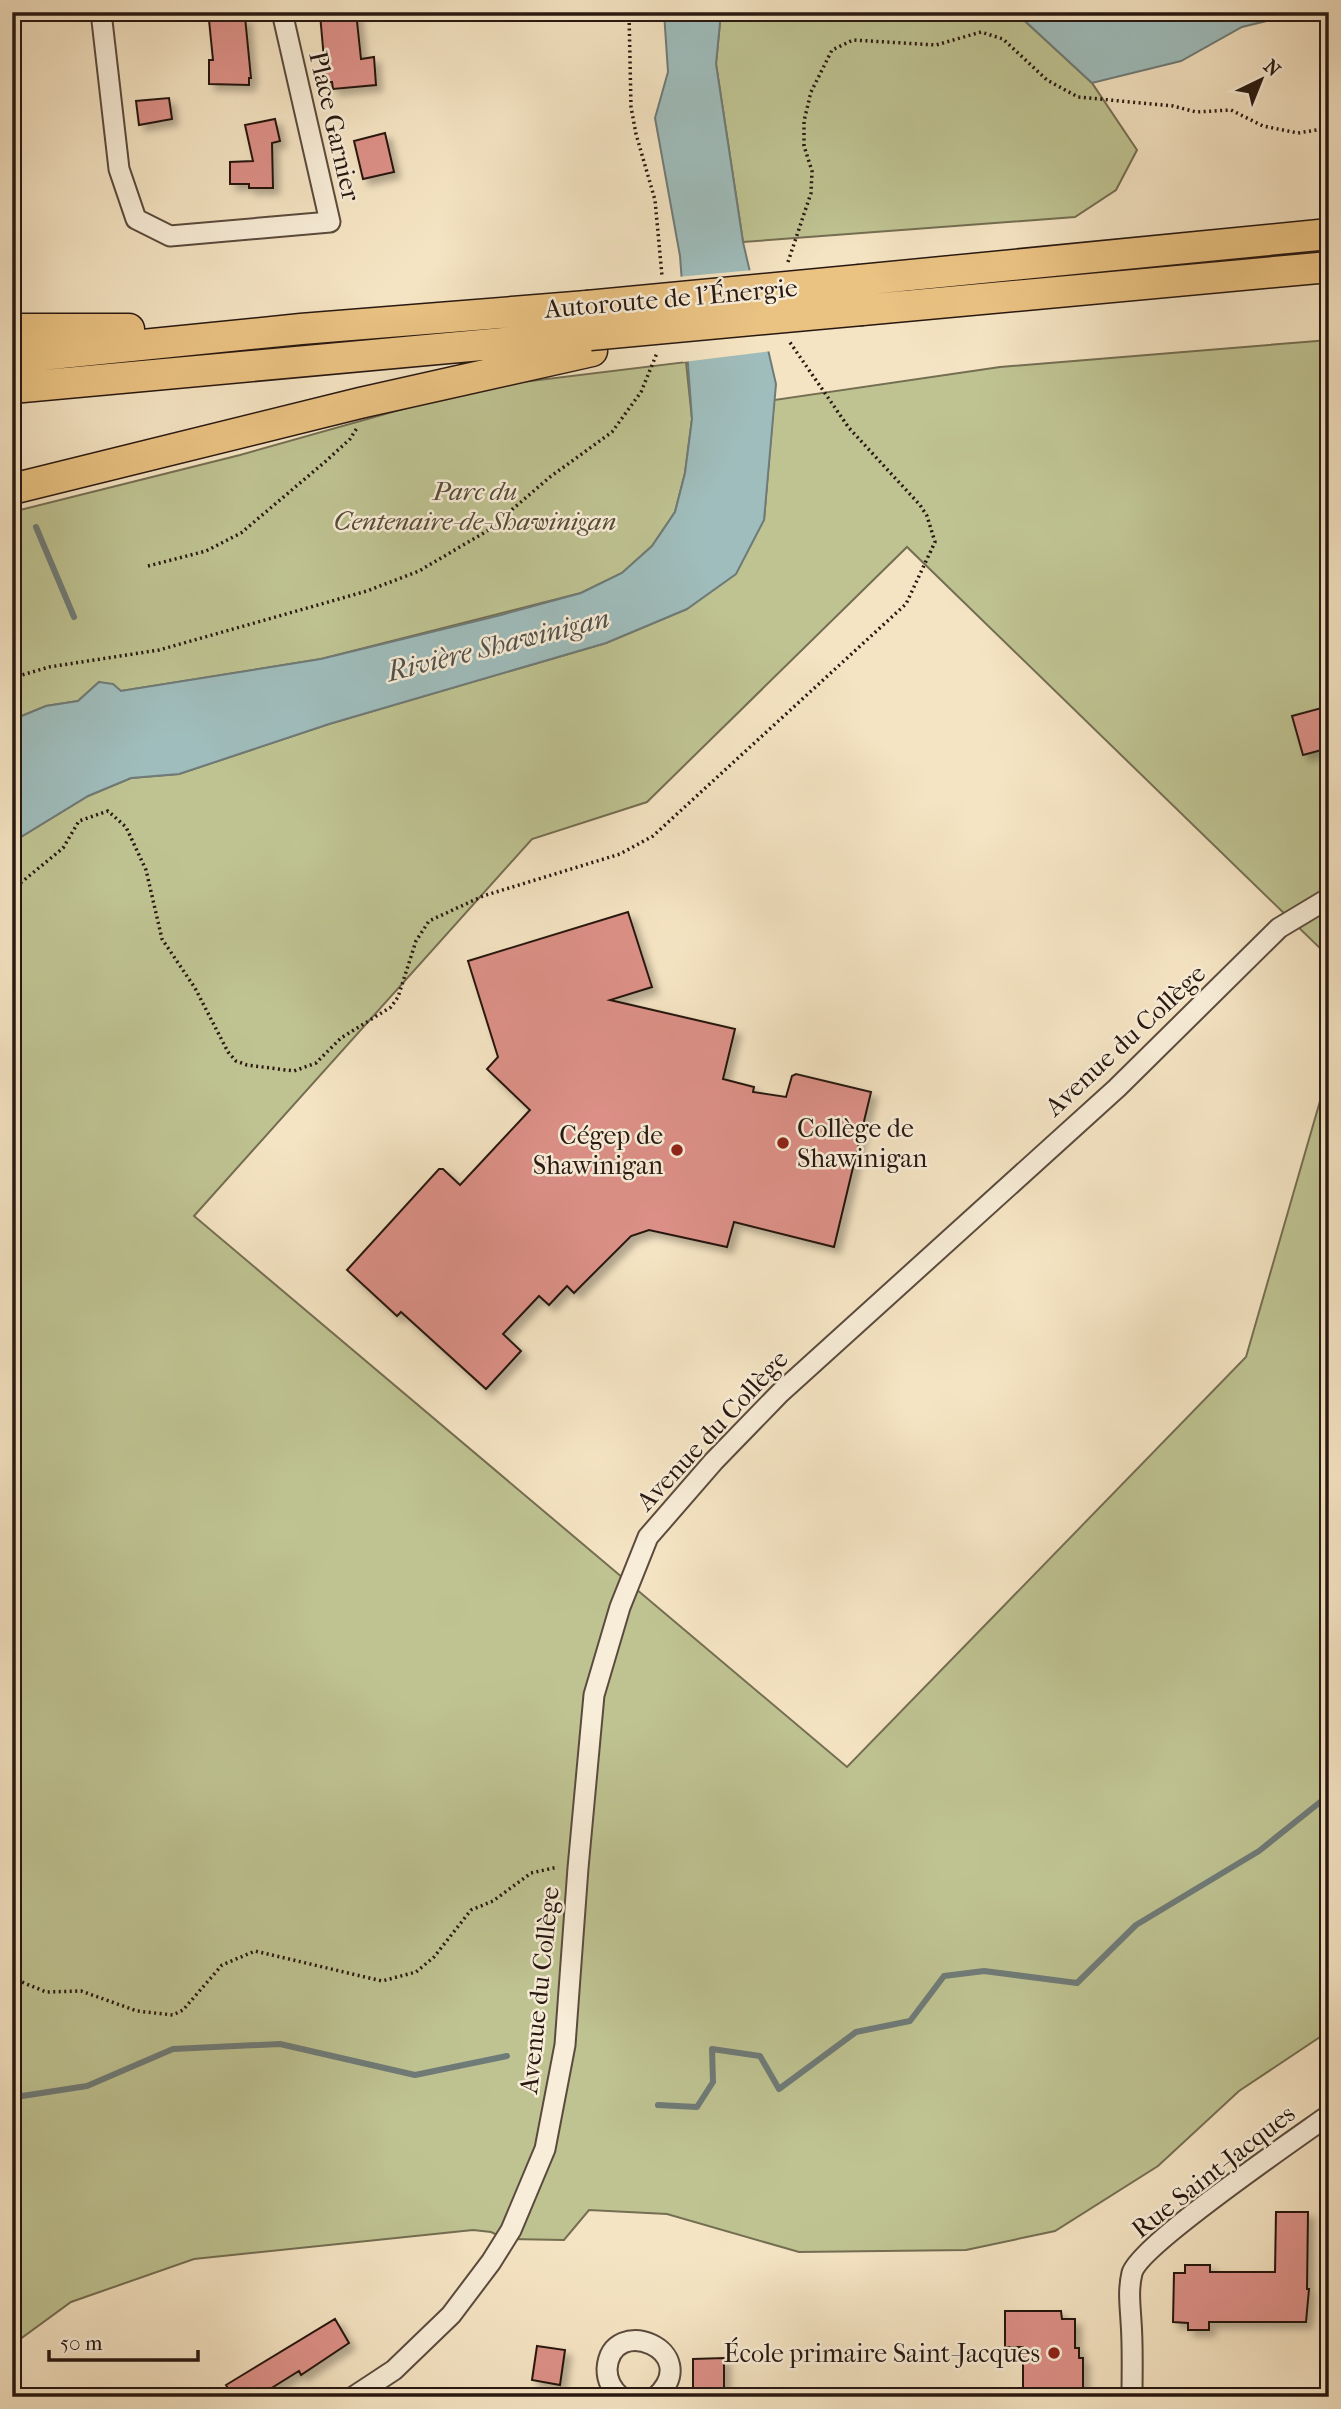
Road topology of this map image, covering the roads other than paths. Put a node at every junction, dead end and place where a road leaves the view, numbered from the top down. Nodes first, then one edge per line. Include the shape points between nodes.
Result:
1 (101, 12) edge
2 (282, 12) edge
3 (1329, 234) edge
4 (1329, 267) edge
5 (12, 329) edge
6 (301, 330) junction
7 (590, 331) junction
8 (12, 358) edge
9 (12, 388) edge
10 (12, 489) edge
11 (1329, 898) edge
12 (1329, 2115) edge
13 (354, 2397) edge
14 (621, 2397) edge
15 (656, 2397) edge
16 (1132, 2397) edge

1 - 2 street, Place Garnier via 119,169 136,219 170,236 330,222
3 - 7 highway, Autoroute de l'Énergie, bridge via 860,280
4 - 7 highway, Autoroute de l'Énergie, bridge via 706,325
5 - 6 highway
6 - 7 highway, Autoroute de l'Énergie
6 - 8 highway, Autoroute de l'Énergie
7 - 9 highway, Autoroute de l'Énergie
7 - 10 highway via 360,402
11 - 13 street, Avenue du Collège via 1279,928 1117,1088 780,1393 648,1537 620,1607 594,1695 565,2045 545,2149 511,2230 451,2315 394,2370
12 - 16 street, Rue Saint-Jacques via 1147,2252 1133,2270 1129,2294
14 - 15 street via 611,2386 607,2366 618,2348 636,2340 656,2345 668,2361 668,2381

